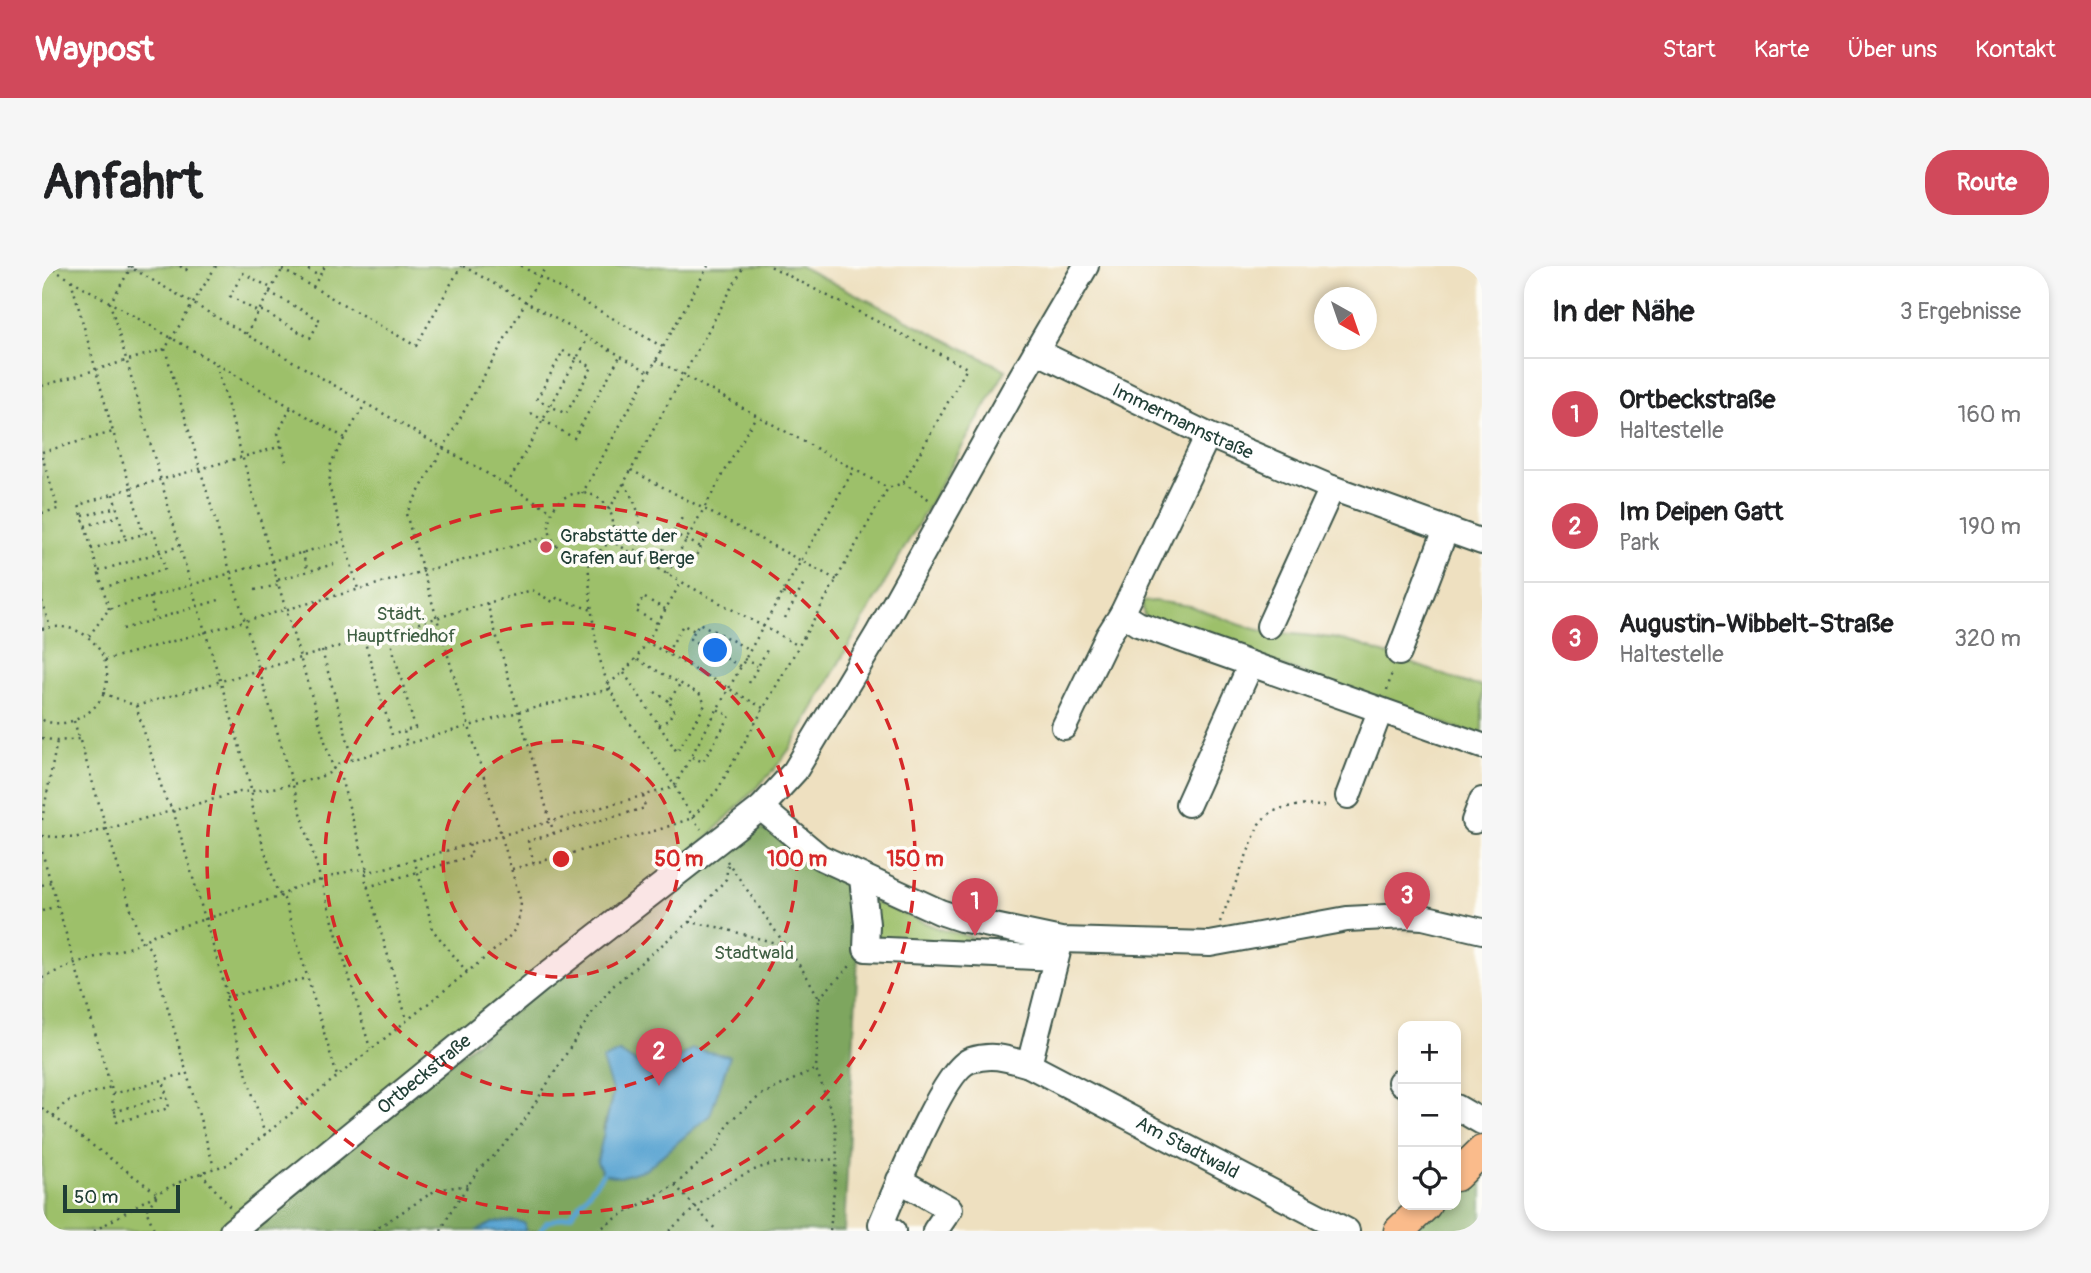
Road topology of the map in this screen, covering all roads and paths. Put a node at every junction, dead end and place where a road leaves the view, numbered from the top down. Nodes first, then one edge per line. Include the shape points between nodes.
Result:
1 (47, 266) edge
2 (180, 266) edge
3 (188, 266) edge
4 (216, 266) edge
5 (276, 266) edge
6 (302, 266) edge
7 (324, 266) edge
8 (462, 266) edge
9 (521, 266) edge
10 (545, 266) edge
11 (708, 266) edge
12 (744, 266) edge
13 (770, 266) edge
14 (130, 267) edge
15 (282, 269) junction
16 (1076, 269) edge
17 (319, 276) junction
18 (540, 276) junction
19 (71, 280) junction
20 (313, 287) junction
21 (270, 290) junction
22 (525, 302) junction
23 (110, 303) junction
24 (193, 303) junction
25 (259, 311) junction
26 (246, 334) junction
27 (589, 338) junction
28 (172, 339) junction
29 (663, 347) junction
30 (165, 349) junction
31 (1036, 351) junction
32 (620, 356) junction
33 (577, 358) junction
34 (656, 360) junction
35 (126, 361) junction
36 (215, 364) junction
37 (95, 370) junction
38 (650, 372) junction
39 (683, 375) junction
40 (42, 386) edge
41 (365, 403) junction
42 (551, 406) junction
43 (291, 407) junction
44 (531, 413) dead end
45 (756, 415) junction
46 (543, 420) junction
47 (113, 432) junction
48 (1208, 435) junction
49 (345, 438) junction
50 (282, 446) junction
51 (443, 448) junction
52 (42, 454) edge
53 (242, 458) junction
54 (286, 461) dead end
55 (200, 469) junction
56 (854, 469) junction
57 (631, 470) junction
58 (161, 481) junction
59 (624, 483) junction
60 (903, 483) junction
61 (507, 485) junction
62 (131, 488) junction
63 (888, 488) junction
64 (1332, 488) junction
65 (113, 494) junction
66 (583, 494) junction
67 (117, 507) junction
68 (704, 509) junction
69 (609, 510) junction
70 (552, 511) junction
71 (947, 511) junction
72 (42, 513) edge
73 (82, 516) junction
74 (119, 516) junction
75 (683, 516) dead end
76 (85, 526) junction
77 (1447, 529) junction
78 (710, 531) dead end
79 (673, 533) junction
80 (143, 534) junction
81 (550, 536) junction
82 (126, 539) junction
83 (610, 540) junction
84 (686, 540) junction
85 (344, 541) junction
86 (1482, 542) edge
87 (180, 547) junction
88 (701, 547) junction
89 (91, 549) junction
90 (663, 550) dead end
91 (160, 552) junction
92 (302, 552) junction
93 (634, 555) junction
94 (588, 557) junction
95 (272, 561) junction
96 (693, 561) dead end
97 (801, 561) junction
98 (334, 564) dead end
99 (424, 570) junction
100 (308, 571) junction
101 (98, 572) junction
102 (231, 573) junction
103 (667, 574) junction
104 (277, 580) junction
105 (836, 580) junction
106 (681, 582) junction
107 (806, 582) dead end
108 (191, 585) junction
109 (279, 585) junction
110 (102, 588) junction
111 (358, 589) junction
112 (255, 590) dead end
113 (782, 593) junction
114 (150, 597) junction
115 (795, 599) junction
116 (219, 600) dead end
117 (42, 601) edge
118 (487, 603) junction
119 (198, 606) junction
120 (109, 609) junction
121 (286, 609) junction
122 (666, 609) junction
123 (592, 610) junction
124 (1122, 614) junction
125 (155, 618) junction
126 (436, 618) junction
127 (785, 618) dead end
128 (245, 621) junction
129 (657, 623) junction
130 (1269, 626) dead end
131 (50, 627) junction
132 (763, 627) junction
133 (123, 628) dead end
134 (42, 629) edge
135 (695, 631) junction
136 (206, 632) junction
137 (388, 632) junction
138 (89, 636) junction
139 (364, 639) junction
140 (647, 642) junction
141 (799, 646) junction
142 (750, 649) junction
143 (767, 650) dead end
144 (322, 651) junction
145 (667, 653) junction
146 (1399, 653) joint
147 (300, 658) junction
148 (636, 659) junction
149 (744, 659) junction
150 (105, 660) junction
151 (1251, 664) junction
152 (741, 666) junction
153 (758, 667) junction
154 (259, 670) junction
155 (624, 673) junction
156 (220, 681) junction
157 (749, 683) dead end
158 (608, 684) junction
159 (680, 684) junction
160 (729, 688) junction
161 (610, 689) junction
162 (655, 692) dead end
163 (103, 693) junction
164 (669, 701) junction
165 (136, 706) junction
166 (763, 708) junction
167 (717, 709) junction
168 (1380, 711) junction
169 (520, 712) junction
170 (42, 720) edge
171 (74, 721) junction
172 (659, 725) junction
173 (468, 726) junction
174 (1064, 727) dead end
175 (404, 732) junction
176 (42, 738) edge
177 (79, 739) junction
178 (57, 741) junction
179 (407, 744) junction
180 (1482, 746) edge
181 (691, 756) junction
182 (353, 760) junction
183 (333, 768) junction
184 (293, 783) junction
185 (674, 787) junction
186 (252, 792) junction
187 (643, 795) junction
188 (1348, 796) joint
189 (1188, 804) dead end
190 (761, 808) junction
191 (173, 810) junction
192 (692, 818) junction
193 (42, 820) edge
194 (550, 820) junction
195 (107, 830) junction
196 (501, 834) junction
197 (554, 834) junction
198 (42, 836) edge
199 (469, 843) junction
200 (42, 852) edge
201 (414, 859) junction
202 (534, 863) junction
203 (44, 867) edge
204 (512, 869) junction
205 (367, 870) junction
206 (418, 872) junction
207 (862, 878) junction
208 (321, 880) junction
209 (51, 882) junction
210 (42, 884) edge
211 (367, 887) junction
212 (282, 897) junction
213 (59, 905) junction
214 (42, 911) edge
215 (205, 919) junction
216 (689, 922) junction
217 (1482, 931) edge
218 (143, 940) junction
219 (1210, 944) junction
220 (783, 945) junction
221 (866, 948) junction
222 (1058, 949) junction
223 (75, 963) junction
224 (467, 972) junction
225 (42, 978) edge
226 (307, 978) junction
227 (226, 998) junction
228 (819, 998) junction
229 (407, 1020) junction
230 (371, 1049) junction
231 (1029, 1065) junction
232 (816, 1069) junction
233 (187, 1073) junction
234 (338, 1077) junction
235 (163, 1079) junction
236 (111, 1087) junction
237 (113, 1094) junction
238 (166, 1096) junction
239 (42, 1108) edge
240 (1461, 1110) edge
241 (114, 1112) junction
242 (53, 1116) junction
243 (1482, 1122) edge
244 (265, 1135) junction
245 (1482, 1151) edge
246 (837, 1159) junction
247 (214, 1168) junction
248 (1461, 1171) edge
249 (201, 1173) junction
250 (899, 1180) junction
251 (468, 1185) junction
252 (675, 1185) junction
253 (158, 1194) junction
254 (696, 1206) junction
255 (1421, 1210) edge
256 (237, 1226) edge
257 (94, 1231) edge
258 (155, 1231) edge
259 (373, 1231) edge
260 (441, 1231) edge
261 (597, 1231) edge
262 (669, 1231) edge
263 (717, 1231) edge
264 (830, 1231) edge
265 (893, 1231) edge
266 (935, 1231) edge
267 (1347, 1231) edge
268 (1399, 1231) edge

1 - 19 path
2 - 3 path via 186,270
4 - 24 path
5 - 15 path
6 - 17 path
7 - 17 path
8 - 20 path via 416,346
8 - 22 path
9 - 18 path
10 - 18 path
11 - 29 path
12 - 39 path
13 - 60 path via 967,368
14 - 23 path
14 - 24 path
15 - 20 path
15 - 21 path
16 - 31 street, Ortbeckstraße
17 - 20 path
18 - 22 path
18 - 29 path
19 - 23 path
19 - 37 path
21 - 25 path
21 - 25 path via 243,273 230,296
21 - 25 path via 320,320 310,338
22 - 27 path
22 - 51 path
23 - 28 path
23 - 35 path
24 - 26 path
24 - 28 path
25 - 26 path
26 - 41 path
27 - 32 path
27 - 33 path
28 - 30 path
28 - 36 path
29 - 34 path
30 - 35 path
30 - 55 path
31 - 48 street, Immermannstraße
31 - 71 street, Ortbeckstraße
32 - 38 path
32 - 46 path via 574,438
33 - 42 path
33 - 42 path via 563,351 537,399
33 - 42 path via 592,367 566,414
34 - 38 path
34 - 39 path
35 - 37 path
35 - 58 path
36 - 43 path
36 - 53 path
37 - 40 path
37 - 47 path
38 - 66 path
39 - 45 path
39 - 57 path
41 - 49 path
41 - 51 path
42 - 46 path
43 - 49 path
43 - 50 path via 278,433
44 - 46 path
45 - 56 path
45 - 68 path
46 - 61 path
47 - 52 path
47 - 62 path
48 - 64 street, Immermannstraße
48 - 124 street
49 - 85 path via 328,477
50 - 53 path
50 - 54 path
51 - 61 path
51 - 99 path via 406,514
52 - 72 path via 58,509
53 - 55 path
53 - 95 path
55 - 58 path
55 - 102 path
56 - 63 path
56 - 97 path
57 - 59 path
57 - 68 path
58 - 62 path
58 - 87 path
59 - 69 path
59 - 93 path via 640,515
60 - 63 path
60 - 71 path
61 - 70 path
62 - 65 path
62 - 80 path
63 - 105 path
64 - 77 street, Immermannstraße
64 - 130 street
65 - 67 path
65 - 73 path via 79,505
66 - 69 path via 596,497
66 - 70 path via 562,499
67 - 73 path
67 - 74 path
68 - 84 path
68 - 97 path
69 - 83 path
70 - 81 path
71 - 190 street, Ortbeckstraße via 796,771
73 - 76 path
74 - 76 path
74 - 82 path
75 - 79 path
76 - 89 path
77 - 86 street, Immermannstraße
77 - 146 street
78 - 88 path
79 - 84 path
79 - 90 path
80 - 82 path
80 - 91 path via 154,531
81 - 94 path via 564,553
81 - 99 path
82 - 89 path
83 - 93 path
83 - 94 path
84 - 88 path
84 - 103 path
85 - 92 path
85 - 111 path
87 - 91 path
87 - 108 path
88 - 96 path
89 - 101 path
91 - 101 path
91 - 110 path via 164,569
92 - 95 path
92 - 100 path
93 - 103 path
94 - 123 path
95 - 102 path
95 - 104 path
97 - 105 path
97 - 113 path
98 - 100 path
99 - 111 path
99 - 126 path
100 - 104 path
101 - 110 path
102 - 108 path
102 - 128 path
103 - 106 path
104 - 109 path
105 - 141 path
106 - 122 path
106 - 132 path
107 - 115 path
108 - 114 path
108 - 119 path
109 - 112 path
109 - 121 path
110 - 120 path
111 - 121 path
113 - 115 path
113 - 132 path
114 - 120 path
114 - 125 path
115 - 127 path
116 - 119 path
117 - 131 path
118 - 123 path via 532,590 553,602 557,598
118 - 126 path
118 - 169 path
119 - 125 path
119 - 136 path
120 - 138 path
121 - 128 path
121 - 147 path
122 - 129 path
122 - 129 path via 643,597 635,611
123 - 158 path
124 - 151 street via 1138,624
124 - 174 street
125 - 133 path
126 - 137 path
126 - 173 path
128 - 136 path
128 - 154 path
129 - 140 path
131 - 134 path
131 - 138 path via 68,627
132 - 141 path
132 - 142 path
135 - 142 path via 699,623
135 - 145 path via 683,625
135 - 152 path via 690,639
136 - 150 path
136 - 156 path
137 - 139 path
137 - 175 path via 415,728
138 - 150 path
139 - 144 path
139 - 175 path via 392,735
140 - 145 path
140 - 148 path
141 - 166 path
142 - 149 path
143 - 153 path
144 - 147 path
144 - 182 path
145 - 160 path
146 - 168 path
147 - 154 path
147 - 183 path
148 - 155 path
148 - 159 path
149 - 152 path
149 - 153 path
150 - 163 path
151 - 168 street
151 - 189 street
152 - 160 path
153 - 157 path
154 - 156 path
154 - 184 path
155 - 158 path
155 - 172 path
156 - 165 path
156 - 186 path
158 - 161 path
159 - 164 path
159 - 172 path via 701,695 705,705 677,752
160 - 166 path
160 - 167 path
161 - 169 path
161 - 185 path
162 - 164 path
163 - 165 path
163 - 171 path via 94,708
164 - 172 path via 674,711
165 - 191 path via 165,798
166 - 192 path via 718,789
167 - 181 path
167 - 181 path via 730,716 703,762
168 - 180 street
168 - 188 street
169 - 173 path
169 - 194 path
170 - 171 path
171 - 177 path
173 - 179 path
173 - 196 path
175 - 179 path
176 - 178 path
177 - 178 path
177 - 195 path
178 - 193 path
179 - 182 path
181 - 185 path
182 - 183 path
183 - 184 path
183 - 205 path via 340,775
184 - 186 path
184 - 208 path
185 - 187 path
185 - 192 path
186 - 191 path
186 - 212 path via 251,805
187 - 194 path
187 - 197 path via 645,808
188 - 219 path via 1336,806 1282,807 1265,817
190 - 207 street via 820,857
190 - 256 street, Ortbeckstraße
191 - 195 path
191 - 215 path
192 - 202 path
194 - 196 path
194 - 197 path
195 - 198 path via 74,838
195 - 218 path
196 - 199 path
196 - 204 path
197 - 202 path via 528,841
199 - 201 path
199 - 206 path via 472,856
200 - 203 path
201 - 205 path
201 - 206 path
202 - 204 path
203 - 209 path
204 - 224 path via 521,902 514,932
205 - 208 path
205 - 211 path
206 - 211 path
206 - 224 path via 432,929
207 - 221 street
207 - 222 street via 940,912
208 - 212 path via 291,889
208 - 230 path
209 - 210 path
209 - 213 path
211 - 229 path
212 - 215 path
212 - 226 path
213 - 214 path
213 - 223 path
215 - 218 path
215 - 227 path
216 - 220 path
216 - 220 path via 726,879 728,863
216 - 251 path via 607,993 522,1124
217 - 219 street via 1423,917 1382,917
218 - 223 path
218 - 233 path via 151,950
219 - 222 street
220 - 228 path
221 - 222 street
221 - 228 path
222 - 231 street
223 - 225 path
223 - 236 path
224 - 229 path
226 - 227 path
226 - 234 path
227 - 244 path
228 - 232 path
229 - 230 path
230 - 234 path
231 - 250 street, Am Stadtwald via 993,1055 968,1060 946,1085
231 - 267 street, Am Stadtwald
232 - 246 path via 835,1122
232 - 252 path via 751,1103 731,1120 714,1150
233 - 235 path
233 - 247 path
234 - 244 path
235 - 237 path
235 - 238 path
236 - 237 path
236 - 242 path via 66,1102
237 - 241 path
238 - 241 path
238 - 241 path via 169,1108 117,1122
239 - 242 path
240 - 243 street
242 - 253 path
244 - 247 path via 227,1165
245 - 248 main road
246 - 254 path via 777,1164 741,1175
246 - 264 path
247 - 249 path
249 - 253 path
249 - 256 path
250 - 265 street, Am Stadtwald via 881,1224
250 - 266 street via 950,1209
251 - 259 path via 436,1190
251 - 260 path
252 - 254 path
252 - 261 path
253 - 257 path
253 - 258 path via 146,1210
254 - 262 path
254 - 263 path
255 - 268 main road

